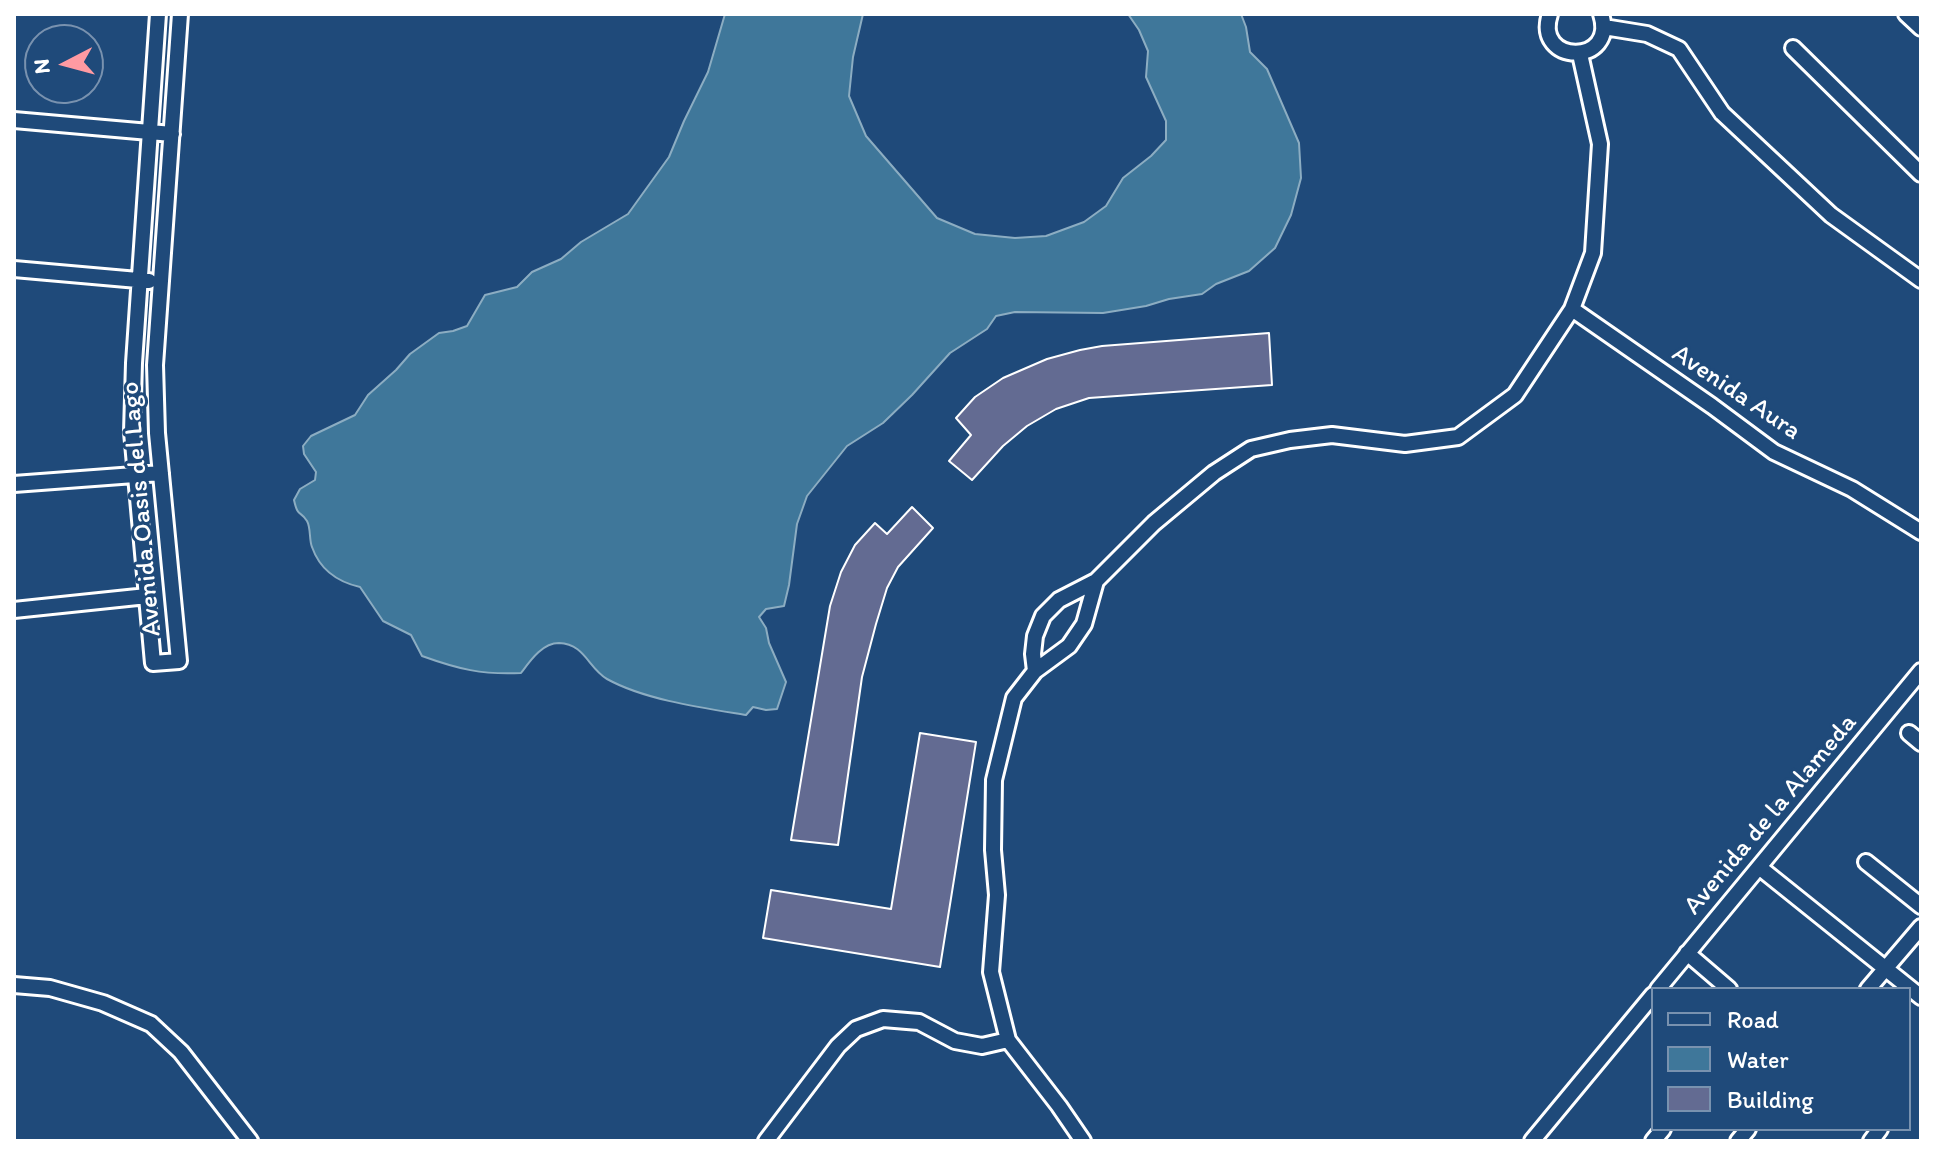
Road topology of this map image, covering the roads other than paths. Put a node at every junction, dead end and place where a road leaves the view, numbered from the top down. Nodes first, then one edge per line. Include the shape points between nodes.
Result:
1 (158, 14) edge
2 (180, 14) edge
3 (1550, 14) edge
4 (1906, 14) edge
5 (1602, 21) edge
6 (1921, 28) edge
7 (156, 48) junction
8 (1793, 48) dead end
9 (178, 50) junction
10 (1580, 54) junction
11 (14, 120) edge
12 (150, 132) junction
13 (172, 134) junction
14 (1921, 174) edge
15 (14, 269) edge
16 (139, 280) junction
17 (1921, 280) edge
18 (161, 282) junction
19 (1572, 309) junction
20 (161, 473) junction
21 (136, 475) junction
22 (14, 484) edge
23 (1921, 532) edge
24 (1096, 581) junction
25 (147, 596) junction
26 (14, 610) edge
27 (1035, 671) junction
28 (1921, 671) edge
29 (1866, 862) dead end
30 (1759, 867) junction
31 (1921, 906) edge
32 (1921, 927) edge
33 (1687, 953) junction
34 (1885, 969) junction
35 (14, 985) edge
36 (1660, 987) edge
37 (1727, 987) edge
38 (1870, 987) edge
39 (1908, 987) edge
40 (1651, 997) edge
41 (1008, 1040) junction
42 (250, 1141) edge
43 (766, 1141) edge
44 (1083, 1141) edge
45 (1532, 1141) edge

1 - 7 street, Avenida Oasis del Lago
2 - 9 street, Avenida Oasis del Lago
3 - 10 street via 1548,30 1556,46
4 - 6 street
5 - 10 street via 1597,45
5 - 17 street via 1679,49 1722,113 1831,215
7 - 9 street
7 - 12 street, Avenida Oasis del Lago
8 - 14 street
9 - 13 street, Avenida Oasis del Lago
10 - 19 street via 1600,144 1593,253
11 - 12 street
12 - 13 street
12 - 16 street, Avenida Oasis del Lago
13 - 18 street, Avenida Oasis del Lago
15 - 16 street
16 - 18 street
16 - 21 street, Avenida Oasis del Lago via 132,418
18 - 20 street, Avenida Oasis del Lago via 155,365
19 - 23 street, Avenida Aura via 1774,452 1852,489
19 - 24 street via 1515,395 1458,437 1405,444 1332,435 1251,449 1154,523
20 - 21 street
20 - 25 street, Avenida Oasis del Lago via 179,661 153,663
21 - 22 street
21 - 25 street, Avenida Oasis del Lago
24 - 27 street via 1084,624 1069,646
24 - 27 street via 1059,600 1043,616 1035,636
25 - 26 street
27 - 41 street via 1014,698 994,780 997,895 991,972
28 - 30 street, Avenida de la Alameda
29 - 31 street
30 - 33 street, Avenida de la Alameda
30 - 34 street
32 - 34 street
33 - 36 street, Avenida de la Alameda
33 - 37 street
34 - 38 street
34 - 39 street
35 - 42 street via 50,988 103,1003 151,1024 181,1052
40 - 45 street
41 - 43 street via 982,1046 955,1041 919,1022 883,1019 856,1029
41 - 44 street

